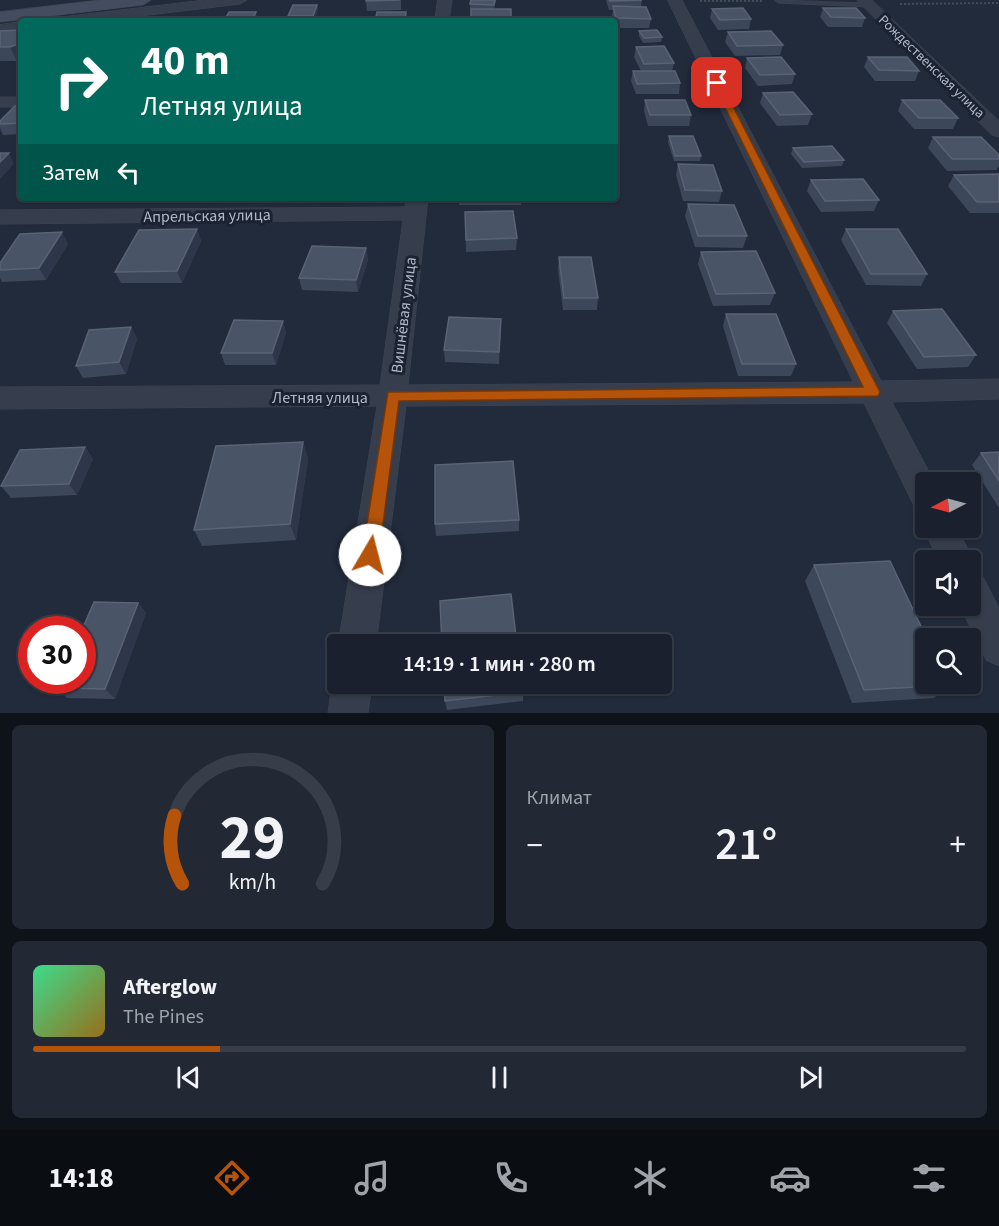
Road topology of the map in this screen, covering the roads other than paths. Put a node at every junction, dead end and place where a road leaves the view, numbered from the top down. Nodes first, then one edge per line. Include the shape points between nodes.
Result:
1 (240, 0) edge
2 (445, 0) edge
3 (675, 0) edge
4 (132, 1) edge
5 (778, 2) road end
6 (866, 2) edge
7 (92, 3) edge
8 (0, 17) edge
9 (88, 18) edge
10 (442, 18) edge
11 (18, 26) edge
12 (0, 29) edge
13 (0, 102) edge
14 (18, 102) edge
15 (999, 131) edge
16 (416, 206) edge
17 (0, 217) edge
18 (999, 389) edge
19 (873, 392) junction
20 (393, 396) junction
21 (0, 399) edge
22 (915, 476) edge
23 (981, 611) edge
24 (359, 634) edge
25 (999, 647) edge
26 (351, 694) edge
27 (348, 713) edge

1 - 9 street
2 - 10 street
3 - 19 street
4 - 7 street
5 - 6 lane
6 - 15 street, Рождественская улица
7 - 8 street
11 - 12 street
13 - 14 street
16 - 17 street, Апрельская улица
16 - 20 street, Вишнёвая улица
18 - 19 street, Летняя улица
19 - 20 street, Летняя улица
19 - 22 street
20 - 21 street, Летняя улица
20 - 24 street, Вишнёвая улица
23 - 25 street
26 - 27 street

